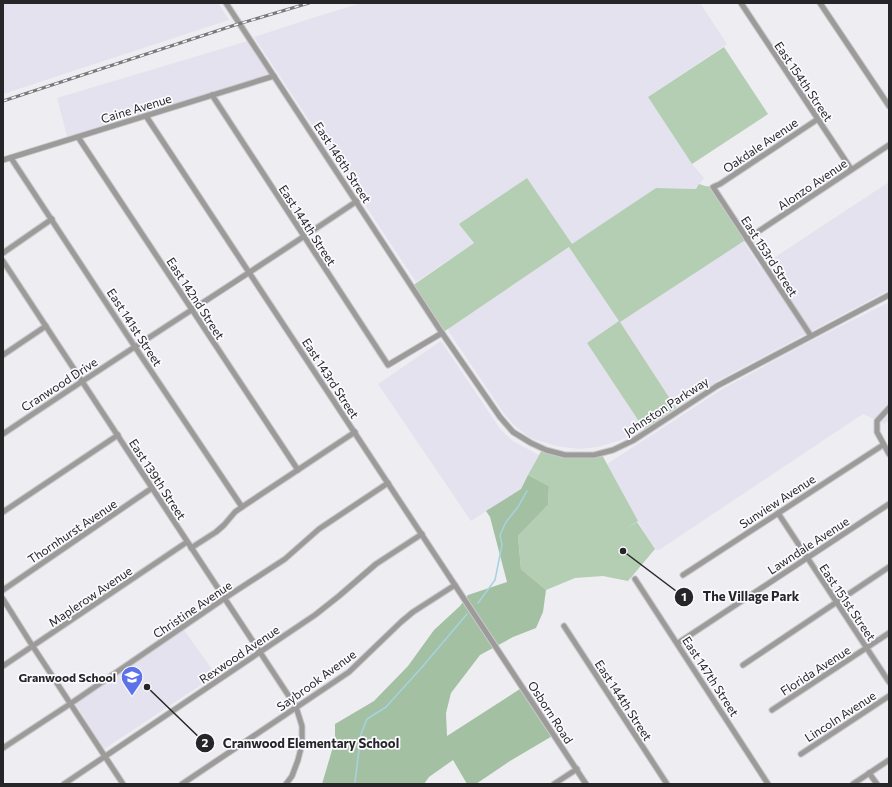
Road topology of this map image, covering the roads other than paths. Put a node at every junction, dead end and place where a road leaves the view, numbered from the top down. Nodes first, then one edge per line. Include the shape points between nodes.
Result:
1 (226, 3) edge
2 (741, 3) edge
3 (820, 3) edge
4 (274, 76) junction
5 (212, 95) junction
6 (889, 106) edge
7 (146, 116) junction
8 (818, 119) junction
9 (78, 137) junction
10 (889, 145) edge
11 (11, 158) junction
12 (3, 160) edge
13 (851, 169) junction
14 (713, 187) joint
15 (357, 201) junction
16 (52, 219) junction
17 (304, 236) junction
18 (747, 239) junction
19 (3, 253) edge
20 (3, 261) edge
21 (249, 272) junction
22 (889, 295) edge
23 (191, 309) junction
24 (46, 326) junction
25 (442, 333) junction
26 (811, 336) junction
27 (135, 347) junction
28 (3, 355) edge
29 (82, 380) junction
30 (889, 408) edge
31 (355, 432) junction
32 (3, 434) edge
33 (118, 435) junction
34 (883, 444) junction
35 (889, 454) edge
36 (298, 470) junction
37 (388, 483) junction
38 (152, 488) junction
39 (889, 504) edge
40 (242, 507) junction
41 (3, 512) edge
42 (778, 513) junction
43 (422, 534) junction
44 (187, 542) junction
45 (191, 548) junction
46 (807, 557) junction
47 (889, 567) edge
48 (683, 575) dead end
49 (636, 579) dead end
50 (455, 585) junction
51 (3, 590) edge
52 (225, 598) junction
53 (3, 599) edge
54 (836, 602) junction
55 (564, 626) dead end
56 (889, 633) edge
57 (678, 643) junction
58 (33, 646) junction
59 (867, 648) junction
60 (259, 652) junction
61 (499, 652) joint
62 (743, 665) dead end
63 (3, 666) edge
64 (889, 682) edge
65 (889, 696) edge
66 (70, 704) junction
67 (296, 707) junction
68 (772, 710) dead end
69 (3, 748) edge
70 (802, 754) dead end
71 (105, 756) junction
72 (889, 760) edge
73 (577, 769) junction
74 (869, 773) junction
75 (64, 784) edge
76 (123, 784) edge
77 (182, 784) edge
78 (286, 784) edge
79 (554, 784) edge
80 (586, 784) edge
81 (667, 784) edge
82 (768, 784) edge
83 (852, 784) edge
84 (876, 784) edge

1 - 4 street, East 146th Street
2 - 8 street, East 154th Street
3 - 6 street
4 - 5 street, Caine Avenue
4 - 15 street, East 146th Street
5 - 7 street, Caine Avenue
5 - 17 street, East 144th Street
7 - 9 street, Caine Avenue
7 - 21 street, East 143rd Street
8 - 13 street, East 154th Street
8 - 14 street, Oakdale Avenue
9 - 11 street, Caine Avenue
9 - 23 street, East 142nd Street
10 - 13 street, Alonzo Avenue
11 - 12 street, Caine Avenue
11 - 16 street, East 141st Street
13 - 18 street, Alonzo Avenue
14 - 18 street, East 153rd Street
15 - 17 street, Cranwood Drive
15 - 25 street, East 146th Street
16 - 19 street
16 - 27 street, East 141st Street
17 - 21 street, Cranwood Drive
17 - 25 street, East 144th Street via 388,365
18 - 26 street, East 153rd Street
20 - 24 street, East 139th Street
21 - 23 street, Cranwood Drive
21 - 31 street, East 143rd Street
22 - 26 street, Johnston Parkway
23 - 27 street, Cranwood Drive
23 - 36 street, East 142nd Street
24 - 28 street
24 - 29 street, East 139th Street
25 - 26 street, Johnston Parkway via 513,432 546,450 565,455 594,455 634,440 717,386
27 - 29 street, Cranwood Drive
27 - 40 street, East 141st Street
29 - 32 street, Cranwood Drive
29 - 33 street, East 139th Street
30 - 34 street via 877,421 876,432
31 - 36 street
31 - 37 street, East 143rd Street
33 - 38 street, East 139th Street
33 - 41 street
34 - 35 street
34 - 42 street, Sunview Avenue
36 - 40 street
37 - 43 street, East 143rd Street
37 - 52 street, Christine Avenue via 319,529 285,559
38 - 44 street, East 139th Street
38 - 51 street, Thornhurst Avenue
39 - 46 street, Lawndale Avenue
40 - 45 street via 224,526
42 - 46 street, East 151st Street
42 - 48 street, Sunview Avenue
43 - 50 street, East 143rd Street
43 - 60 street, Rexwood Avenue via 376,564 315,615
44 - 45 street, East 139th Street
44 - 58 street, Maplerow Avenue
45 - 52 street, East 139th Street
46 - 54 street, East 151st Street
46 - 57 street, Lawndale Avenue
47 - 54 street
49 - 57 street, East 147th Street
50 - 61 street, East 143rd Street
50 - 67 street, Saybrook Avenue via 409,615 349,672
52 - 60 street, East 139th Street
52 - 66 street, Christine Avenue
53 - 58 street
54 - 59 street, East 151st Street
54 - 62 street
55 - 81 street, East 144th Street
56 - 59 street, Florida Avenue
57 - 82 street, East 147th Street
58 - 63 street, Maplerow Avenue
58 - 66 street
59 - 64 street, East 151st Street
59 - 68 street, Florida Avenue
60 - 67 street, East 139th Street
60 - 71 street, Rexwood Avenue
61 - 73 street, Osborn Road
65 - 70 street, Lincoln Avenue
66 - 69 street, Christine Avenue
66 - 71 street
67 - 77 street, Saybrook Avenue
67 - 78 street, East 139th Street via 302,726 302,744 292,776
71 - 75 street, Rexwood Avenue
71 - 76 street
72 - 74 street
73 - 79 street
73 - 80 street, Osborn Road
74 - 83 street
74 - 84 street

